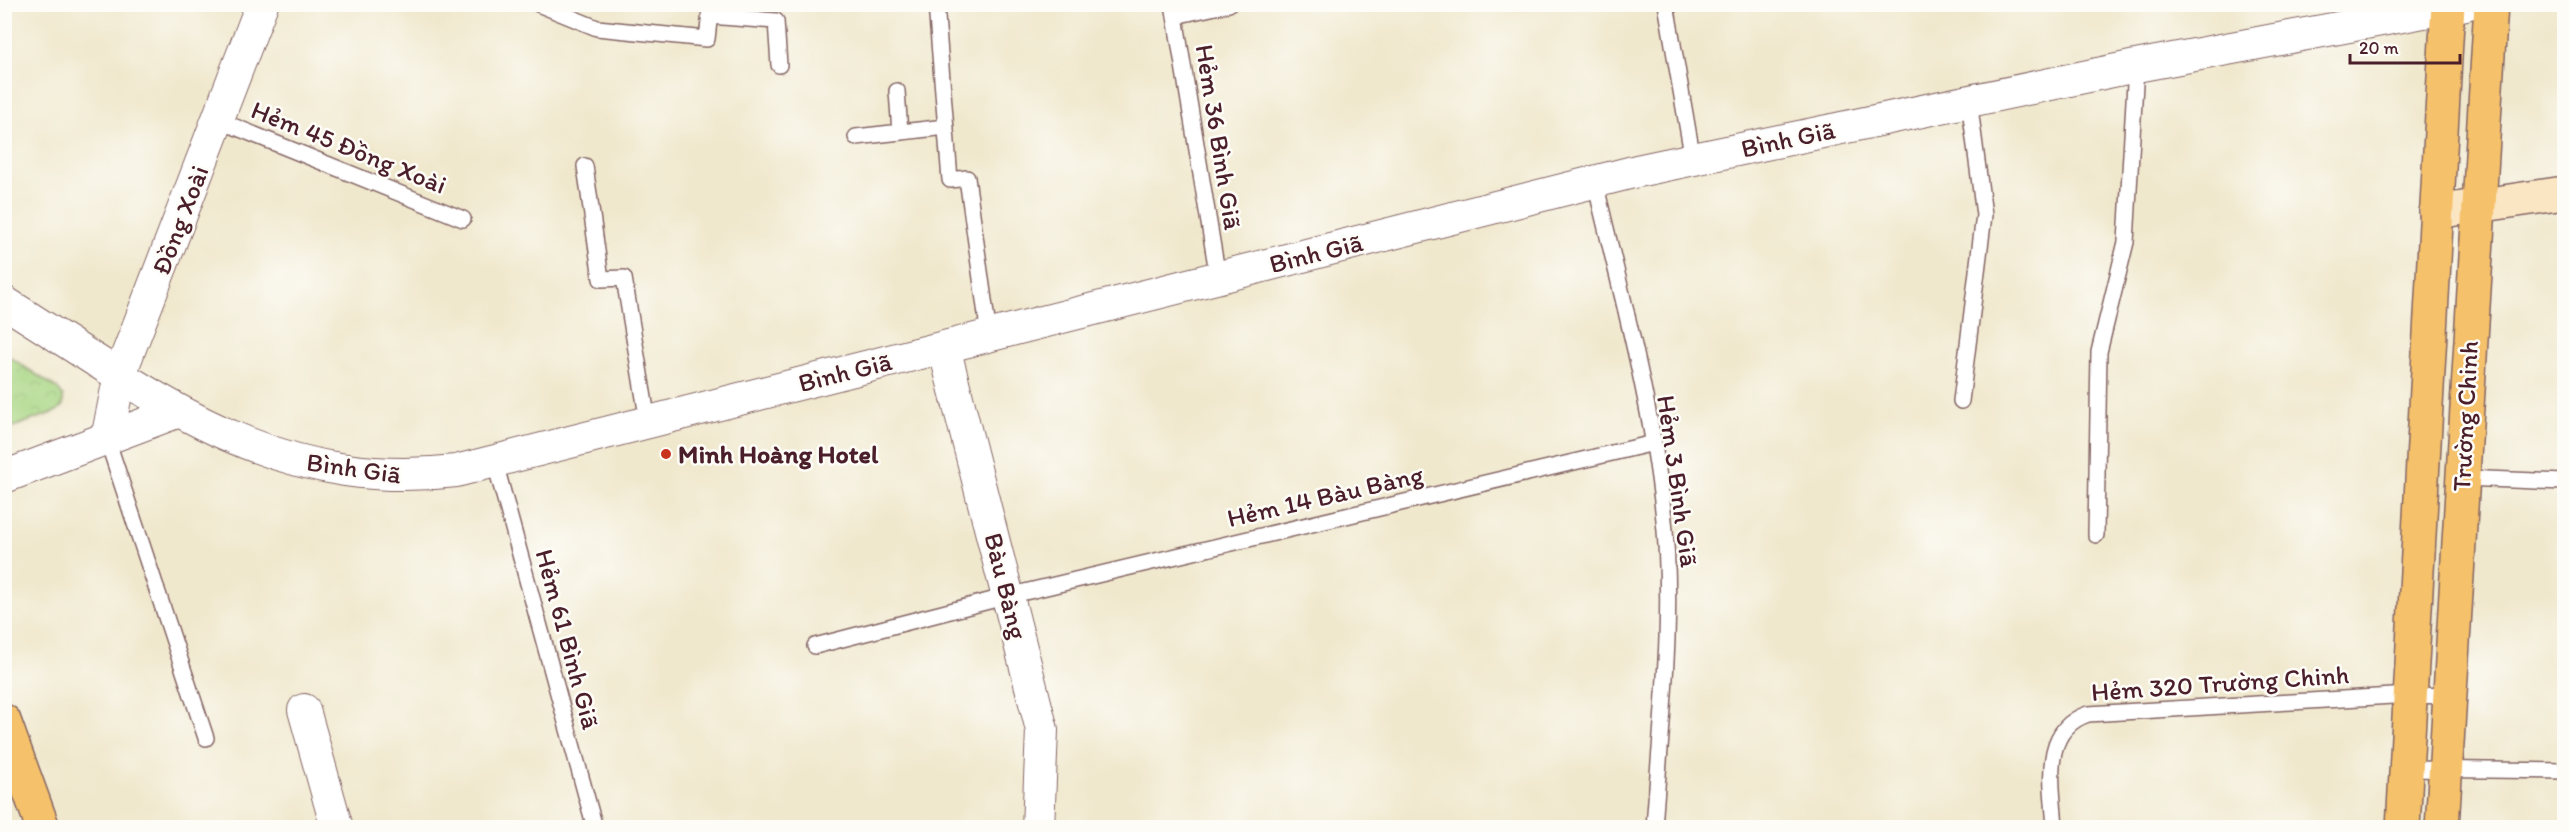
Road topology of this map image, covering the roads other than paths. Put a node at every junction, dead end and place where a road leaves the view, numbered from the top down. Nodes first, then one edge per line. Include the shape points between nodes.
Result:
1 (262, 4) edge
2 (538, 4) edge
3 (936, 4) edge
4 (1229, 4) edge
5 (1666, 4) edge
6 (2491, 4) edge
7 (2454, 6) edge
8 (710, 10) edge
9 (1174, 10) edge
10 (779, 65) dead end
11 (2136, 66) junction
12 (897, 91) dead end
13 (1969, 100) junction
14 (218, 120) junction
15 (946, 127) junction
16 (900, 132) junction
17 (856, 137) dead end
18 (1692, 160) junction
19 (585, 166) dead end
20 (1595, 182) junction
21 (2565, 193) edge
22 (2478, 206) junction
23 (2436, 212) junction
24 (463, 219) dead end
25 (1218, 278) junction
26 (4, 302) edge
27 (989, 336) junction
28 (944, 347) junction
29 (120, 374) junction
30 (1961, 401) dead end
31 (178, 411) junction
32 (648, 422) junction
33 (107, 439) junction
34 (1654, 443) junction
35 (495, 463) junction
36 (4, 477) edge
37 (2462, 478) junction
38 (2565, 482) edge
39 (2096, 535) dead end
40 (1008, 596) junction
41 (815, 646) dead end
42 (2410, 695) junction
43 (2449, 696) junction
44 (304, 710) dead end
45 (4, 721) edge
46 (206, 738) dead end
47 (2405, 769) junction
48 (2445, 770) junction
49 (2565, 771) edge
50 (43, 828) edge
51 (336, 828) edge
52 (595, 828) edge
53 (1038, 828) edge
54 (1654, 828) edge
55 (2055, 828) edge
56 (2403, 828) edge
57 (2442, 828) edge

1 - 14 street, Đồng Xoài
2 - 8 lane via 597,28 707,39
3 - 15 lane
4 - 9 lane
5 - 18 lane
6 - 22 main road, Trường Chinh
7 - 11 street, Bình Giã
7 - 23 main road, Trường Chinh
8 - 10 lane via 776,21
9 - 25 lane, Hẻm 36 Bình Giã
11 - 13 street, Bình Giã
11 - 39 lane via 2126,242 2100,352
12 - 16 lane
13 - 18 street, Bình Giã
13 - 30 lane via 1984,215
14 - 24 lane, Hẻm 45 Đồng Xoài
14 - 29 street, Đồng Xoài
15 - 16 lane
15 - 27 lane via 950,180 967,178
16 - 17 lane
18 - 20 street, Bình Giã
19 - 32 lane via 601,279 624,278
20 - 25 street, Bình Giã
20 - 34 lane, Hẻm 3 Bình Giã
21 - 22 street
22 - 23 street
22 - 37 main road, Trường Chinh
23 - 42 main road, Trường Chinh
25 - 27 street, Bình Giã
26 - 29 street, Bình Giã
27 - 28 street, Bình Giã
28 - 32 street, Bình Giã
28 - 40 street, Bàu Bàng
29 - 31 street, Bình Giã
29 - 33 street, Đồng Xoài
31 - 33 street
31 - 35 street, Bình Giã via 233,440 339,470 416,476
32 - 35 street, Bình Giã
33 - 36 street
33 - 46 lane
34 - 40 lane, Hẻm 14 Bàu Bàng
34 - 54 lane, Hẻm 3 Bình Giã via 1664,512 1667,572
35 - 52 lane, Hẻm 61 Bình Giã
37 - 38 lane
37 - 43 main road, Trường Chinh
40 - 41 lane, Hẻm 14 Bàu Bàng
40 - 53 street, Bàu Bàng via 1042,730
42 - 43 lane, Hẻm 320 Trường Chinh
42 - 47 main road, Trường Chinh
42 - 55 lane, Hẻm 320 Trường Chinh via 2079,717 2063,728 2054,746
43 - 48 main road, Trường Chinh
44 - 51 street
45 - 50 main road
47 - 48 lane
47 - 56 main road, Trường Chinh
48 - 49 lane
48 - 57 main road, Trường Chinh

